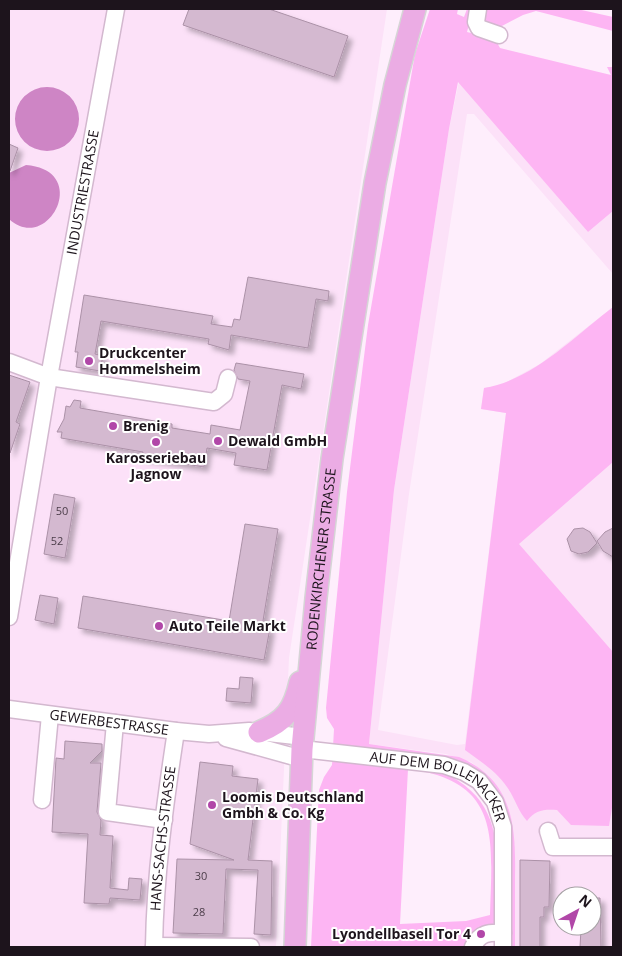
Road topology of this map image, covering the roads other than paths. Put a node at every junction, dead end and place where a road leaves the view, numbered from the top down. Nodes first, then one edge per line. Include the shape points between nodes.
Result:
1 (116, 9) edge
2 (403, 9) edge
3 (415, 9) edge
4 (478, 9) edge
5 (499, 35) dead end
6 (395, 85) junction
7 (9, 362) edge
8 (49, 376) junction
9 (228, 378) dead end
10 (9, 617) edge
11 (312, 644) junction
12 (9, 709) edge
13 (50, 715) junction
14 (115, 723) junction
15 (176, 731) junction
16 (260, 732) junction
17 (209, 734) junction
18 (303, 748) junction
19 (42, 800) dead end
20 (164, 820) junction
21 (548, 831) dead end
22 (613, 848) edge
23 (503, 940) edge
24 (154, 947) edge
25 (251, 947) edge
26 (295, 947) edge
27 (473, 947) edge

1 - 8 street, INDUSTRIESTRASSE
2 - 6 main road, RODENKIRCHENER STRASSE via 395,52
3 - 6 main road, RODENKIRCHENER STRASSE
4 - 5 street via 476,22 479,28
6 - 11 main road, RODENKIRCHENER STRASSE via 375,183 332,459
7 - 8 street
8 - 9 street via 214,402 224,394
8 - 10 street, INDUSTRIESTRASSE
11 - 16 main road via 292,709 282,720
11 - 18 main road, RODENKIRCHENER STRASSE
12 - 13 street, GEWERBESTRASSE
13 - 14 street, GEWERBESTRASSE
13 - 19 street
14 - 15 street, GEWERBESTRASSE
14 - 20 street via 108,812
15 - 17 street, GEWERBESTRASSE
15 - 20 street, HANS-SACHS-STRASSE
16 - 17 street, GEWERBESTRASSE
16 - 18 street, GEWERBESTRASSE
17 - 18 street, GEWERBESTRASSE
18 - 23 street, AUF DEM BOLLENACKER via 444,765 479,781 495,802 503,827
18 - 26 main road, RODENKIRCHENER STRASSE
20 - 24 street, HANS-SACHS-STRASSE via 154,912
21 - 22 street via 553,847
23 - 27 street via 482,934
24 - 25 street

